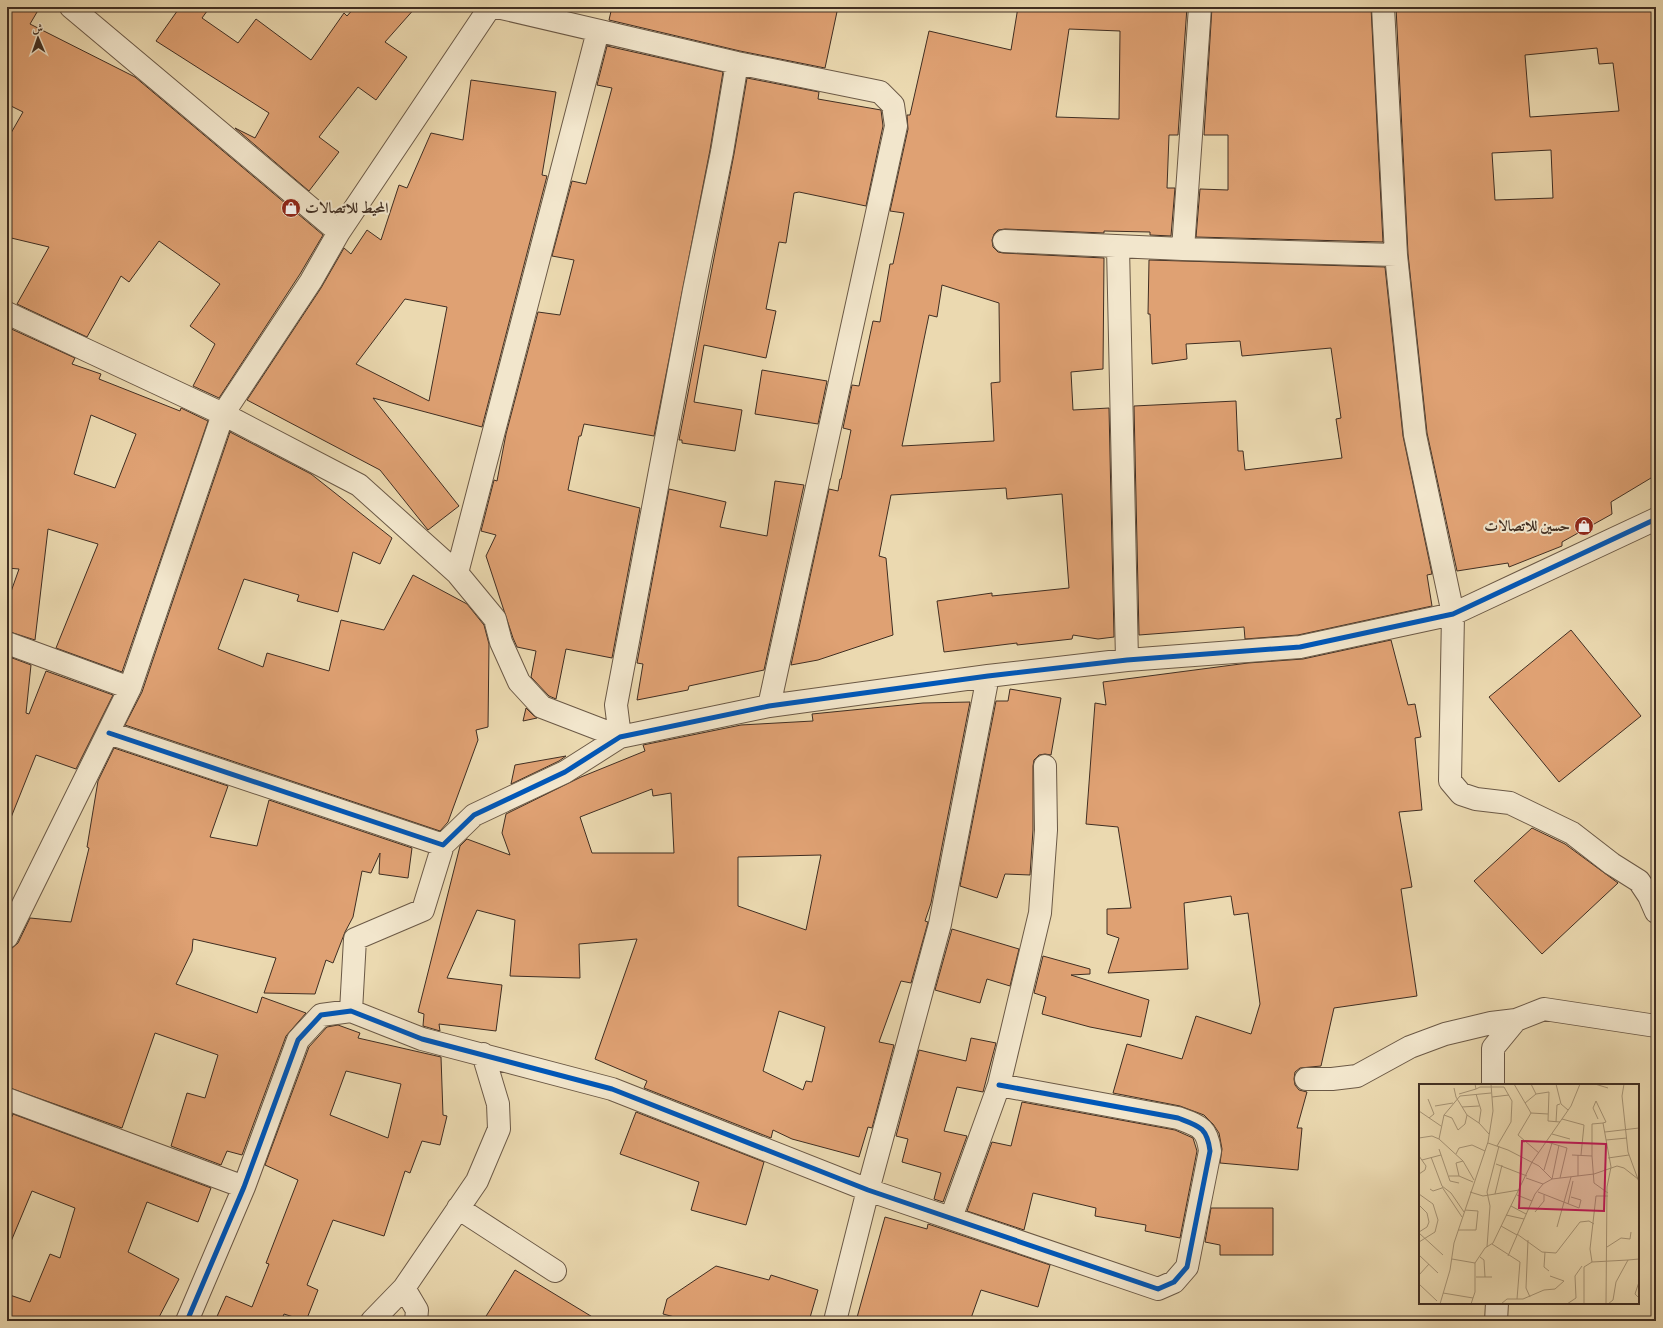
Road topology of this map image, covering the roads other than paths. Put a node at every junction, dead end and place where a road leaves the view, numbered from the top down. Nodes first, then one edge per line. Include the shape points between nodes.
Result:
1 (71, 7) edge
2 (490, 7) edge
3 (497, 7) edge
4 (1200, 7) edge
5 (1383, 7) edge
6 (598, 31) junction
7 (737, 63) junction
8 (339, 232) junction
9 (1004, 241) dead end
10 (1118, 247) junction
11 (1183, 249) junction
12 (1396, 255) junction
13 (7, 313) edge
14 (223, 414) junction
15 (1656, 520) edge
16 (457, 573) junction
17 (1453, 614) junction
18 (7, 643) edge
19 (1127, 660) junction
20 (988, 676) junction
21 (130, 688) junction
22 (769, 706) junction
23 (109, 733) junction
24 (620, 738) junction
25 (1045, 766) dead end
26 (443, 845) junction
27 (1656, 912) edge
28 (7, 937) edge
29 (351, 1011) junction
30 (1516, 1020) junction
31 (1656, 1026) edge
32 (483, 1054) junction
33 (1306, 1079) dead end
34 (1494, 1084) edge
35 (999, 1085) junction
36 (7, 1099) edge
37 (244, 1186) junction
38 (868, 1190) junction
39 (458, 1208) junction
40 (951, 1218) junction
41 (555, 1271) dead end
42 (404, 1288) junction
43 (1497, 1304) edge
44 (187, 1321) edge
45 (372, 1321) edge
46 (416, 1321) edge
47 (835, 1321) edge
48 (1496, 1321) edge

1 - 8 street
2 - 8 street
3 - 6 street
4 - 11 street
5 - 12 street
6 - 7 street
6 - 16 street
7 - 22 street via 880,92 893,105 896,126
7 - 24 street via 616,705
8 - 14 street via 311,280
9 - 10 street
10 - 11 street
10 - 19 street
11 - 12 street
12 - 17 street via 1415,435
13 - 14 street
14 - 16 street via 359,485
14 - 21 street
15 - 17 street
16 - 24 street via 495,619 501,642 519,682 542,707
17 - 19 street via 1300,647
17 - 27 street via 1450,781 1461,794 1476,799 1510,803 1572,833 1638,881
18 - 21 street
19 - 20 street
20 - 22 street
20 - 38 street via 940,924
21 - 23 street
22 - 24 street
23 - 26 street
23 - 28 street
24 - 26 street via 565,772 474,815
25 - 35 street via 1046,836 1040,913
26 - 29 street via 423,910 355,939
29 - 32 street via 422,1039
29 - 37 street via 321,1015 298,1040
30 - 31 street via 1544,1008
30 - 33 street via 1445,1034 1410,1047 1357,1076
30 - 34 street via 1493,1048
32 - 38 street via 612,1089
32 - 39 street via 498,1104 499,1129 477,1181
35 - 40 street
35 - 40 street via 1178,1118 1200,1127 1208,1137 1210,1151 1187,1267 1174,1282 1158,1289
36 - 37 street
37 - 44 street
38 - 40 street
38 - 47 street
39 - 41 street
39 - 42 street
42 - 45 street
42 - 46 street via 417,1310
43 - 48 street

